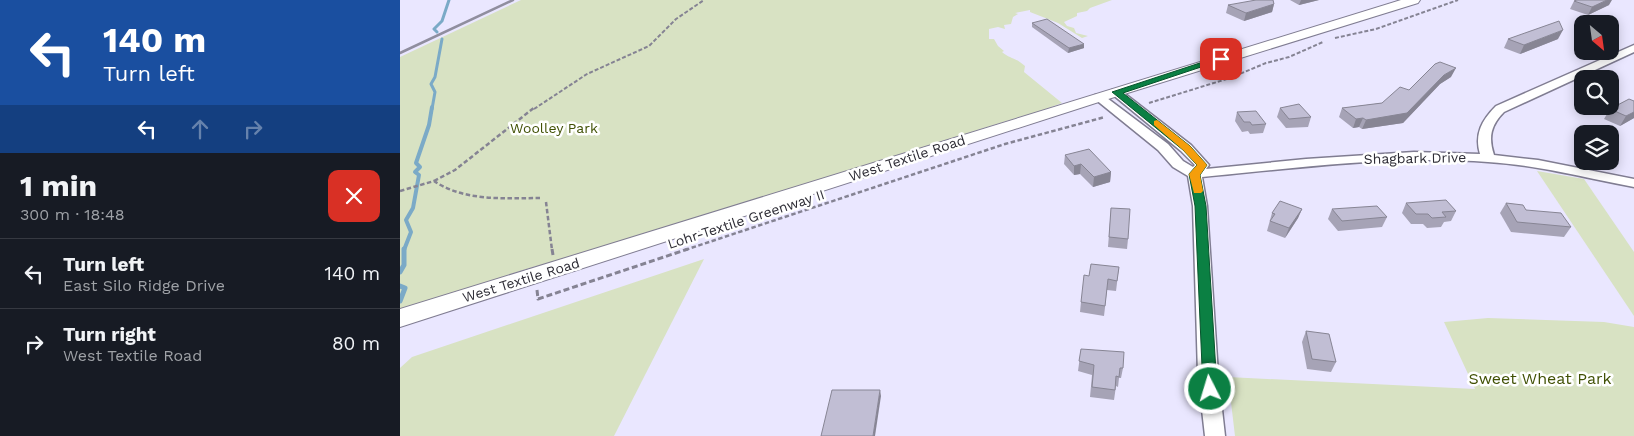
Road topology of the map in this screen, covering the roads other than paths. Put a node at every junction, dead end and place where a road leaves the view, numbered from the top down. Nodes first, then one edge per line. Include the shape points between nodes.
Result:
1 (1414, 0) edge
2 (1634, 48) edge
3 (1116, 92) junction
4 (1099, 97) junction
5 (1488, 158) junction
6 (1195, 174) junction
7 (1634, 182) edge
8 (400, 318) edge
9 (1215, 436) edge

1 - 3 main road, West Textile Road
2 - 5 street via 1500,109 1489,119 1485,130 1483,142
3 - 4 main road, West Textile Road
3 - 6 street via 1186,148 1202,165
4 - 6 street via 1163,147 1178,164
4 - 8 main road, West Textile Road
5 - 6 street, Shagbark Drive via 1414,156
5 - 7 street, Shagbark Drive
6 - 9 street via 1200,206 1208,374

